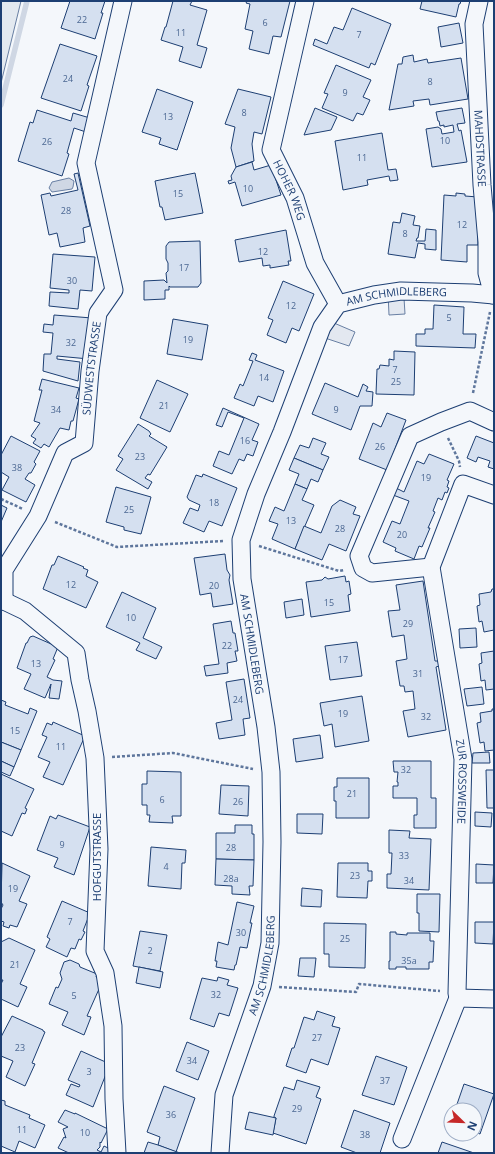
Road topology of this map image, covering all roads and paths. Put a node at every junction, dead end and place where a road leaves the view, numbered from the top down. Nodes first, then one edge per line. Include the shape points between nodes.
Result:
1 (123, 1) edge
2 (305, 1) edge
3 (479, 1) edge
4 (494, 295) edge
5 (338, 304) junction
6 (470, 411) junction
7 (441, 422) junction
8 (494, 422) edge
9 (463, 484) junction
10 (494, 495) edge
11 (1, 499) edge
12 (38, 516) junction
13 (241, 540) junction
14 (431, 567) junction
15 (363, 568) junction
16 (2, 602) edge
17 (94, 758) junction
18 (271, 772) junction
19 (262, 986) junction
20 (458, 995) junction
21 (494, 999) edge
22 (402, 1139) dead end
23 (117, 1153) edge
24 (220, 1153) edge

1 - 12 street, SÜDWESTSTRASSE via 86,164 114,290 98,313 84,443 65,453
2 - 5 street, HOHER WEG via 271,150 295,198 315,263
3 - 4 street, MAHDSTRASSE via 474,24 482,185 487,273
4 - 5 street, AM SCHMIDLEBERG via 401,291
4 - 6 path
5 - 13 street, AM SCHMIDLEBERG via 322,327 256,494
6 - 7 street
6 - 8 street
7 - 9 path via 459,461
7 - 15 street via 410,436 359,556
9 - 10 street
9 - 14 street
11 - 12 path
12 - 13 path via 117,547
12 - 16 street, SÜDWESTSTRASSE via 4,570
13 - 15 path via 339,571
13 - 18 street, AM SCHMIDLEBERG via 242,579
14 - 15 street via 372,572
14 - 20 street, ZUR ROSSWEIDE via 463,759
16 - 17 street, HOFGUTSTRASSE via 25,611 76,653
17 - 18 path via 173,753
17 - 23 street, HOFGUTSTRASSE via 100,849 95,951 105,972 113,1026
18 - 19 street, AM SCHMIDLEBERG via 270,943
19 - 20 path via 356,992 359,984
19 - 24 street, AM SCHMIDLEBERG via 224,1096
20 - 21 street
20 - 22 street, ZUR ROSSWEIDE

